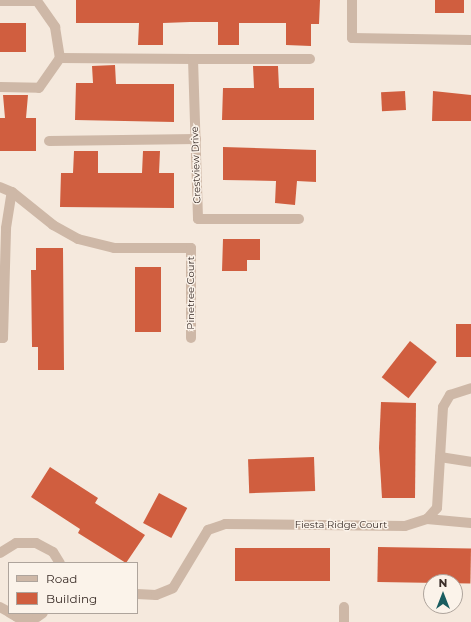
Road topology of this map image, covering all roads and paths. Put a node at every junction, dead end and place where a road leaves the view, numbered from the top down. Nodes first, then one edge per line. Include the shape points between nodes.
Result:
1 (0, 0) edge
2 (352, 0) edge
3 (471, 40) edge
4 (60, 58) junction
5 (193, 59) junction
6 (310, 59) dead end
7 (0, 87) edge
8 (196, 140) junction
9 (48, 141) dead end
10 (0, 187) edge
11 (12, 192) junction
12 (299, 219) dead end
13 (0, 338) edge
14 (191, 338) dead end
15 (471, 388) edge
16 (440, 457) junction
17 (471, 462) edge
18 (427, 519) junction
19 (471, 523) edge
20 (0, 553) edge
21 (59, 562) edge
22 (138, 594) edge
23 (344, 607) dead end
24 (12, 614) edge
25 (42, 614) edge
26 (344, 622) edge

1 - 4 street via 37,1 55,27
2 - 3 street via 352,38
4 - 5 street
4 - 7 street via 39,88
5 - 6 street
5 - 8 street, Crestview Drive
8 - 9 street
8 - 12 street, Crestview Drive via 198,219
10 - 11 street
11 - 13 street via 6,228 3,338
11 - 14 street, Pinetree Court via 53,225 78,239 114,248 191,248
15 - 16 street via 450,395 443,407
16 - 17 street
16 - 18 street via 436,508
18 - 19 street
18 - 22 street, Fiesta Ridge Court via 405,526 225,524 208,530 172,588 156,595
20 - 21 street via 16,543 36,543 53,552
23 - 26 street
24 - 25 street via 17,617 37,617

